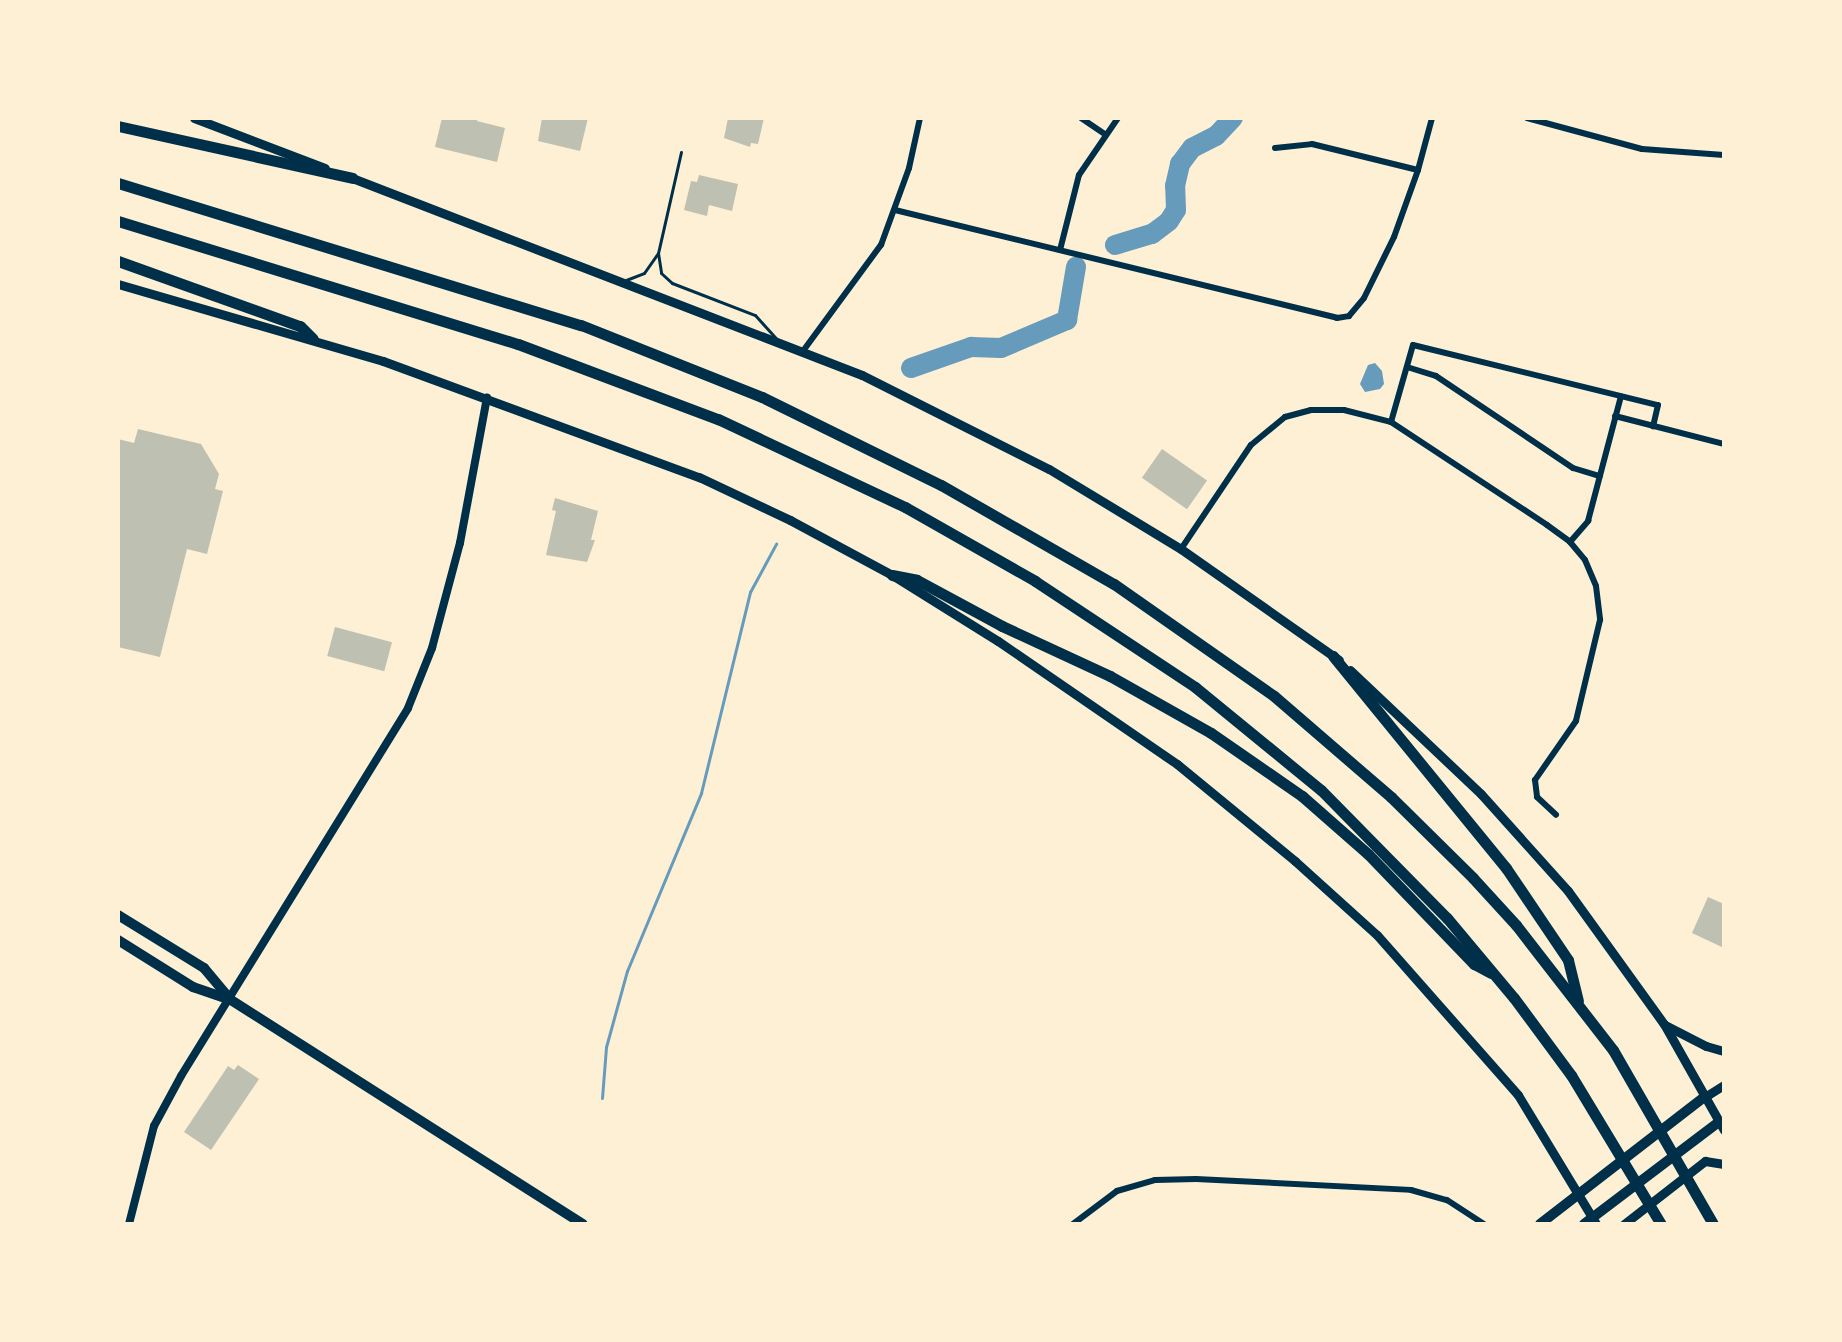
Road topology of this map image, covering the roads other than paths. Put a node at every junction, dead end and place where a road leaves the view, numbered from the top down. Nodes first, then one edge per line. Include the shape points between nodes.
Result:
1 (194, 118) edge
2 (920, 118) edge
3 (1081, 118) edge
4 (1118, 118) edge
5 (1432, 118) edge
6 (1527, 118) edge
7 (118, 126) edge
8 (1105, 134) junction
9 (1275, 148) dead end
10 (681, 152) dead end
11 (1724, 155) edge
12 (1418, 170) junction
13 (352, 178) junction
14 (118, 183) edge
15 (895, 210) junction
16 (118, 221) edge
17 (1060, 250) junction
18 (658, 253) junction
19 (118, 261) edge
20 (620, 281) junction
21 (118, 284) edge
22 (313, 339) junction
23 (780, 342) junction
24 (803, 351) junction
25 (1407, 367) junction
26 (1621, 396) junction
27 (487, 397) junction
28 (1615, 416) junction
29 (1391, 422) junction
30 (1653, 426) junction
31 (1724, 444) edge
32 (1600, 476) junction
33 (1570, 542) junction
34 (1181, 549) junction
35 (892, 575) junction
36 (1333, 656) junction
37 (1556, 815) dead end
38 (118, 915) edge
39 (118, 940) edge
40 (1497, 976) junction
41 (231, 1000) junction
42 (1579, 1005) junction
43 (1664, 1024) junction
44 (1724, 1051) edge
45 (1724, 1085) edge
46 (1703, 1098) junction
47 (1722, 1124) edge
48 (1724, 1164) edge
49 (1579, 1192) junction
50 (1591, 1222) edge
51 (1626, 1222) edge
52 (129, 1224) edge
53 (583, 1224) edge
54 (1073, 1224) edge
55 (1484, 1224) edge
56 (1540, 1224) edge
57 (1661, 1224) edge
58 (1713, 1224) edge

1 - 13 main road
2 - 15 street
3 - 8 street
4 - 8 street
5 - 12 street
6 - 11 street via 1642,149
7 - 13 highway
8 - 17 street via 1079,175
9 - 12 street via 1312,144
10 - 18 lane
12 - 17 street via 1394,237 1364,298 1349,316 1337,318
13 - 20 main road
14 - 42 highway via 581,325 829,427 1021,528 1187,633 1339,751 1473,878
15 - 17 street
15 - 24 street via 865,271
16 - 40 highway via 518,344 718,419 905,507 1035,581 1195,687 1321,790
18 - 20 lane via 639,276
18 - 23 lane via 667,281 755,315
19 - 22 highway via 300,326
20 - 23 main road
21 - 22 main road
22 - 27 main road
23 - 24 main road
24 - 34 main road via 1049,469
25 - 26 street via 1413,345
25 - 29 street
25 - 32 street via 1436,376 1573,468
26 - 28 street
26 - 30 street via 1658,405
27 - 35 main road via 699,477
27 - 41 street via 456,558 432,648 408,708
28 - 30 street
28 - 32 street
29 - 33 street
29 - 34 street via 1328,409 1285,417 1251,445
30 - 31 street
32 - 33 street via 1588,521
33 - 37 street via 1592,574 1600,620 1576,721 1535,780 1537,797
34 - 36 main road
35 - 40 highway via 917,580 1110,676 1222,741 1302,796 1368,854 1474,964
35 - 49 main road via 1177,764 1295,861 1377,935 1476,1043 1518,1095
36 - 42 highway via 1506,868 1568,960
36 - 43 main road via 1481,794 1568,891
38 - 41 main road via 204,968
39 - 41 main road via 193,987
40 - 57 highway via 1590,1103
41 - 52 street via 154,1126
41 - 53 main road
42 - 58 highway via 1643,1098
43 - 44 main road
43 - 46 main road
45 - 46 main road
46 - 47 main road
46 - 49 main road
47 - 50 main road via 1703,1132
48 - 51 main road via 1705,1161
49 - 50 main road
49 - 56 main road
54 - 55 street via 1117,1191 1155,1180 1183,1179 1411,1190 1447,1200

